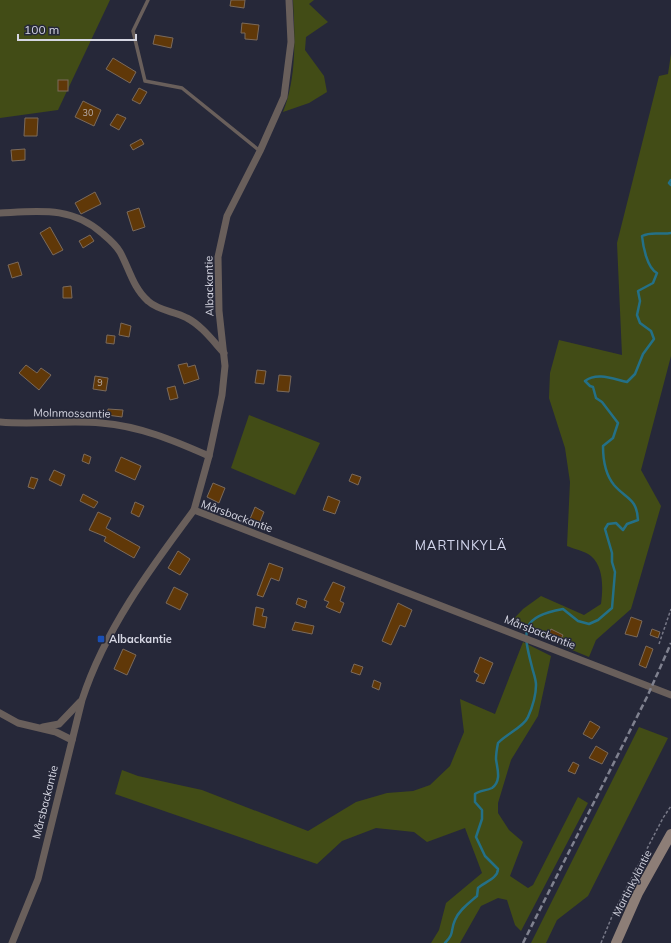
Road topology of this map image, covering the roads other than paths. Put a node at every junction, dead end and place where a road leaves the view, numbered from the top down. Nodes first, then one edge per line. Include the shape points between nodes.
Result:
1 (148, 0) edge
2 (289, 0) edge
3 (260, 151) junction
4 (0, 213) edge
5 (224, 353) junction
6 (0, 422) edge
7 (209, 456) junction
8 (194, 510) junction
9 (671, 695) edge
10 (82, 700) junction
11 (0, 713) edge
12 (41, 728) junction
13 (72, 740) junction
14 (671, 834) edge
15 (12, 943) edge
16 (616, 943) edge

1 - 3 lane via 134,31 145,81 182,88
2 - 3 street, Albackantie via 291,42 284,97
3 - 5 street, Albackantie via 227,216 218,257 219,312
4 - 5 street via 68,214 94,225 119,250 135,284 146,299 158,308 194,322
5 - 7 street, Albackantie via 222,395
6 - 7 street, Molnmossantie via 101,422 141,429
7 - 8 street, Albackantie
8 - 9 street, Mårsbackantie
8 - 10 street, Mårsbackantie via 112,630 88,680
10 - 12 street via 59,724
10 - 13 street, Mårsbackantie
11 - 12 street via 18,724
12 - 13 street
13 - 15 street, Mårsbackantie via 38,879
14 - 16 street, Martinkyläntie via 638,893

